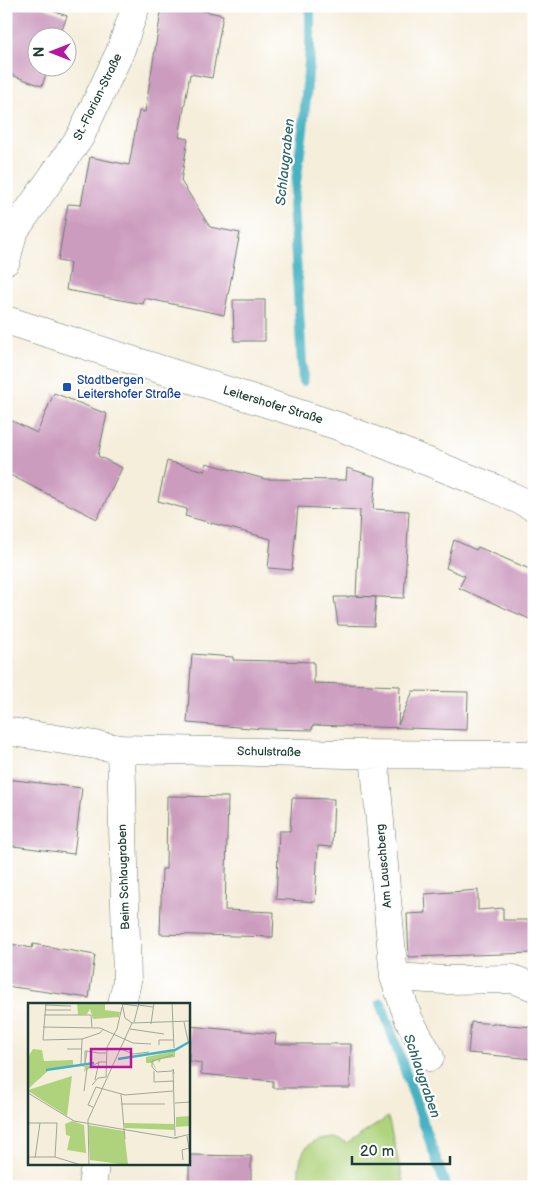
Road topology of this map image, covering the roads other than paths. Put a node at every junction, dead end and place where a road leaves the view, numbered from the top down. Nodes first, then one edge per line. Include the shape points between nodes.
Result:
1 (136, 6) edge
2 (6, 261) edge
3 (6, 320) edge
4 (534, 507) edge
5 (6, 731) edge
6 (121, 749) junction
7 (374, 755) junction
8 (534, 755) edge
9 (394, 977) junction
10 (534, 987) edge
11 (122, 1003) edge
12 (430, 1057) dead end
13 (95, 1166) edge
14 (92, 1187) edge

1 - 2 street, St.-Florian-Straße via 120,52 80,137 14,233
3 - 4 street, Leitershofer Straße via 338,426
5 - 6 street, Schulstraße
6 - 7 street, Schulstraße
6 - 11 street, Beim Schlaugraben via 127,981
7 - 8 street, Schulstraße
7 - 9 street, Am Lauschberg
9 - 10 street via 513,979
9 - 12 street, Am Lauschberg via 409,1020
13 - 14 street

